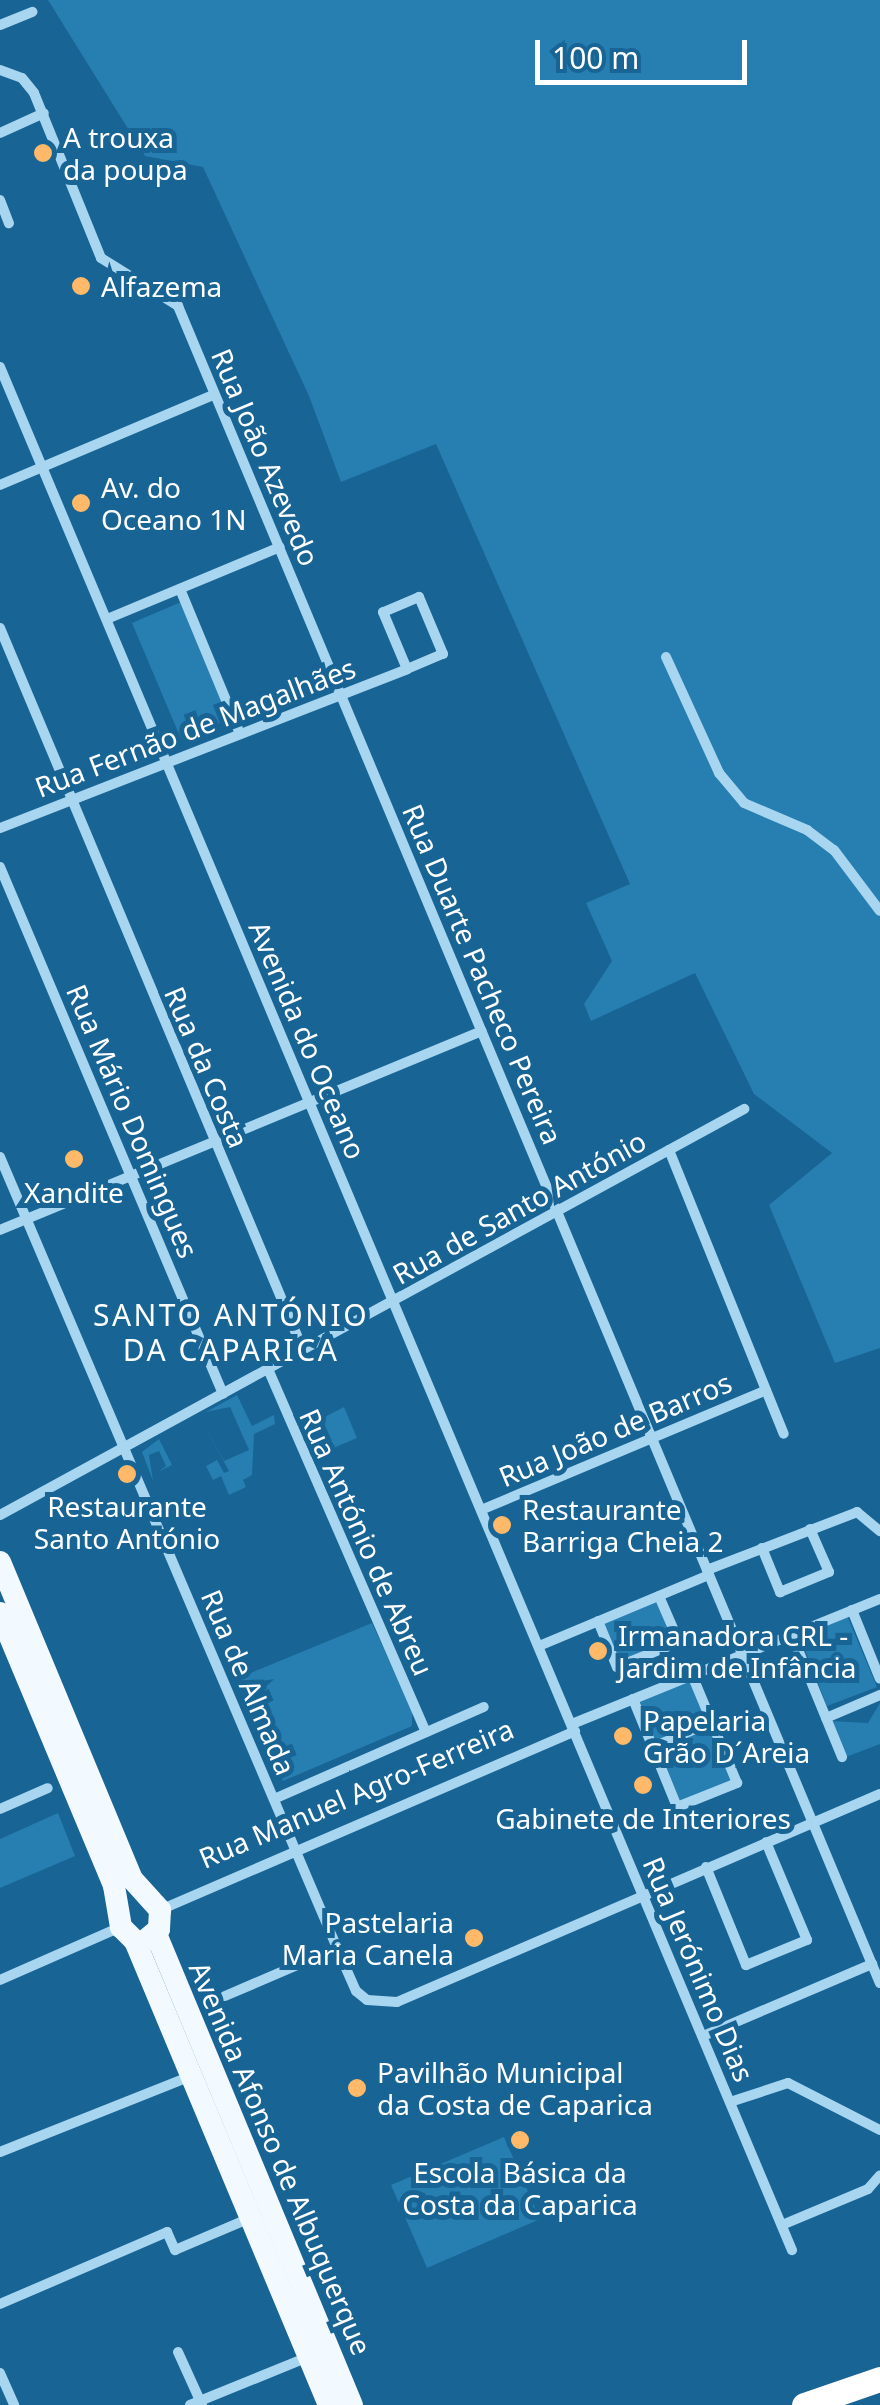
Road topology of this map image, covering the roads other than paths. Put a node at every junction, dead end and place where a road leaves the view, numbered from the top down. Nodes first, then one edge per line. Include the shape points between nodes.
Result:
1 (33, 12) dead end
2 (0, 25) edge
3 (0, 70) edge
4 (44, 114) junction
5 (0, 133) edge
6 (0, 200) edge
7 (10, 223) dead end
8 (0, 367) edge
9 (5, 392) edge
10 (214, 395) junction
11 (44, 466) junction
12 (0, 484) edge
13 (280, 547) junction
14 (180, 589) junction
15 (107, 619) junction
16 (0, 628) edge
17 (666, 657) dead end
18 (13, 660) junction
19 (0, 666) edge
20 (407, 669) junction
21 (342, 694) junction
22 (240, 734) junction
23 (167, 762) junction
24 (70, 800) junction
25 (0, 828) edge
26 (0, 867) edge
27 (880, 912) edge
28 (482, 1031) junction
29 (308, 1102) junction
30 (744, 1110) dead end
31 (214, 1141) junction
32 (669, 1150) junction
33 (0, 1157) edge
34 (134, 1175) junction
35 (557, 1212) junction
36 (26, 1219) junction
37 (0, 1230) edge
38 (393, 1302) junction
39 (303, 1350) junction
40 (268, 1370) junction
41 (766, 1390) junction
42 (223, 1394) junction
43 (784, 1434) dead end
44 (651, 1438) junction
45 (124, 1448) junction
46 (481, 1510) junction
47 (0, 1515) edge
48 (810, 1529) junction
49 (880, 1530) edge
50 (762, 1548) junction
51 (0, 1562) edge
52 (708, 1572) junction
53 (660, 1596) junction
54 (880, 1599) edge
55 (852, 1610) junction
56 (0, 1614) edge
57 (598, 1621) junction
58 (792, 1634) junction
59 (539, 1646) junction
60 (742, 1655) junction
61 (692, 1675) junction
62 (880, 1679) edge
63 (880, 1696) edge
64 (633, 1699) junction
65 (484, 1706) dead end
66 (826, 1718) junction
67 (712, 1722) junction
68 (574, 1728) junction
69 (426, 1732) junction
70 (653, 1746) junction
71 (842, 1757) dead end
72 (48, 1788) dead end
73 (880, 1794) edge
74 (274, 1799) junction
75 (0, 1808) edge
76 (813, 1823) junction
77 (766, 1842) junction
78 (297, 1852) junction
79 (706, 1867) junction
80 (643, 1893) junction
81 (140, 1921) junction
82 (337, 1948) junction
83 (872, 1964) junction
84 (0, 1980) edge
85 (880, 1982) edge
86 (225, 1996) dead end
87 (703, 2036) junction
88 (192, 2076) junction
89 (730, 2102) junction
90 (880, 2130) edge
91 (0, 2152) edge
92 (880, 2176) edge
93 (251, 2218) junction
94 (782, 2225) junction
95 (792, 2250) dead end
96 (0, 2304) edge
97 (178, 2352) dead end
98 (308, 2357) junction
99 (1, 2376) edge
100 (880, 2378) edge
101 (197, 2404) edge
102 (14, 2405) edge
103 (329, 2405) edge
104 (352, 2405) edge
105 (804, 2405) edge

1 - 2 street
3 - 4 street, Rua João Azevedo via 22,78
4 - 5 street
4 - 10 street, Rua João Azevedo via 101,258 172,297
6 - 7 street
8 - 9 street, Avenida do Oceano
9 - 11 street, Avenida do Oceano
10 - 11 street
10 - 13 street, Rua João Azevedo
11 - 12 street
11 - 15 street, Avenida do Oceano
13 - 14 street
13 - 21 street, Rua João Azevedo
14 - 15 street
14 - 22 street
15 - 23 street, Avenida do Oceano
16 - 18 street, Rua da Costa
17 - 27 street via 719,773 744,804 807,830 834,850
18 - 19 street
18 - 24 street, Rua da Costa
20 - 20 street, Rua Fernão de Magalhães via 442,654 419,597 383,612
20 - 21 street, Rua Fernão de Magalhães
21 - 22 street, Rua Fernão de Magalhães
21 - 28 street, Rua Duarte Pacheco Pereira
22 - 23 street, Rua Fernão de Magalhães
23 - 24 street, Rua Fernão de Magalhães
23 - 29 street, Avenida do Oceano
24 - 25 street, Rua Fernão de Magalhães
24 - 31 street, Rua da Costa
26 - 34 street, Rua Mário Domingues
28 - 29 street
28 - 35 street, Rua Duarte Pacheco Pereira
29 - 31 street
29 - 38 street, Avenida do Oceano
30 - 32 street, Rua de Santo António
31 - 34 street
31 - 39 street, Rua da Costa
32 - 35 street, Rua de Santo António
32 - 41 street
33 - 36 street, Rua de Almada
34 - 36 street
34 - 42 street, Rua Mário Domingues
35 - 38 street, Rua de Santo António
35 - 44 street, Rua Duarte Pacheco Pereira
36 - 37 street
36 - 45 street, Rua de Almada
38 - 39 street, Rua de Santo António
38 - 46 street, Avenida do Oceano
39 - 40 street, Rua de Santo António
40 - 42 street, Rua de Santo António
40 - 69 street, Rua António de Abreu
41 - 43 street
41 - 44 street, Rua João de Barros
42 - 45 street, Rua de Santo António
44 - 46 street, Rua João de Barros
44 - 52 street, Rua Duarte Pacheco Pereira
45 - 47 street, Rua de Santo António
45 - 74 street, Rua de Almada
46 - 59 street, Avenida do Oceano
48 - 49 street via 857,1512
48 - 50 street
48 - 50 street via 829,1572 780,1592
50 - 52 street
51 - 81 main road, Avenida Afonso de Albuquerque via 132,1879
52 - 53 street
52 - 60 street, Rua Duarte Pacheco Pereira
53 - 57 street
53 - 57 street via 679,1642 632,1661 617,1667
54 - 55 street, Rua Manuel Agro-Ferreira
55 - 58 street, Rua Manuel Agro-Ferreira
55 - 62 street
56 - 81 main road, Avenida Afonso de Albuquerque
57 - 59 street
58 - 60 street, Rua Manuel Agro-Ferreira
58 - 66 street
59 - 68 street, Avenida do Oceano
60 - 61 street, Rua Manuel Agro-Ferreira
60 - 76 street, Rua Duarte Pacheco Pereira
61 - 64 street, Rua Manuel Agro-Ferreira
61 - 67 street
63 - 66 street
64 - 68 street, Rua Manuel Agro-Ferreira
64 - 70 street
65 - 69 street
66 - 71 street
67 - 70 street
67 - 70 street via 736,1784 678,1808
68 - 78 street, Rua Manuel Agro-Ferreira
68 - 80 street, Rua Jerónimo Dias
69 - 74 street
72 - 75 street
73 - 76 street
74 - 78 street, Rua de Almada
76 - 77 street
76 - 83 street, Rua Duarte Pacheco Pereira
77 - 79 street
77 - 79 street via 807,1940 746,1965
78 - 81 street, Rua Manuel Agro-Ferreira
78 - 82 street, Rua de Almada
79 - 80 street
80 - 82 street, Rua de Almada via 397,2002 382,2004 356,1991
80 - 87 street, Rua Jerónimo Dias
81 - 84 street, Rua Manuel Agro-Ferreira
81 - 88 main road, Avenida Afonso de Albuquerque
81 - 104 main road, Avenida Afonso de Albuquerque
82 - 86 street
83 - 85 street, Rua Duarte Pacheco Pereira
83 - 87 street
87 - 89 street, Rua Jerónimo Dias
88 - 91 street
88 - 93 main road, Avenida Afonso de Albuquerque
89 - 90 street via 788,2083
89 - 94 street, Rua Jerónimo Dias
92 - 94 street via 868,2190
93 - 96 street via 175,2250 167,2232
93 - 98 main road, Avenida Afonso de Albuquerque
94 - 95 street, Rua Jerónimo Dias
97 - 101 street
98 - 101 street
98 - 103 main road, Avenida Afonso de Albuquerque
99 - 102 street
100 - 105 highway

